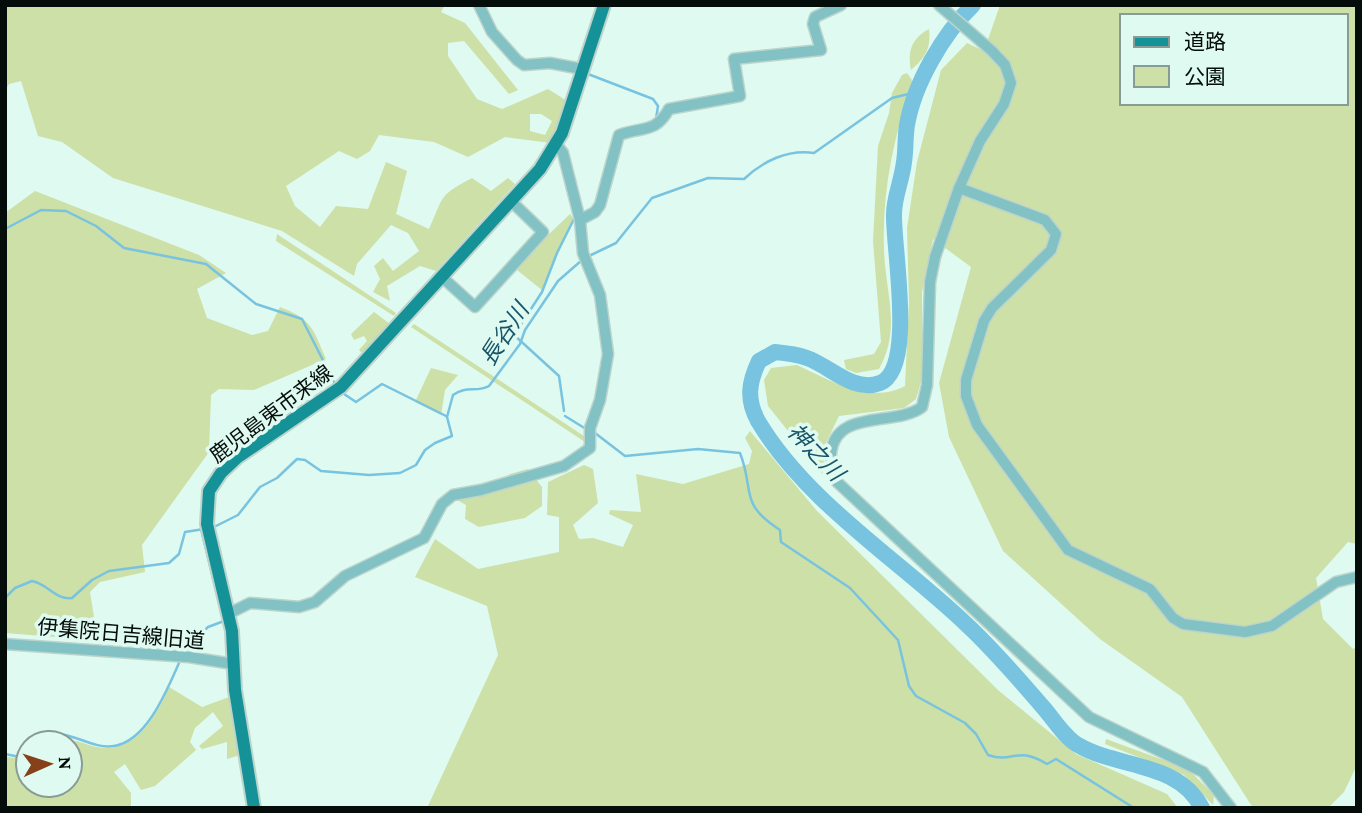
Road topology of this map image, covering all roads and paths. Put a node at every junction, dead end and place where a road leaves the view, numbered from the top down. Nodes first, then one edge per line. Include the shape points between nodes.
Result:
1 (479, 5) edge
2 (604, 5) edge
3 (841, 5) edge
4 (939, 5) edge
5 (582, 69) junction
6 (557, 145) junction
7 (959, 188) junction
8 (510, 201) junction
9 (580, 220) junction
10 (442, 277) junction
11 (1357, 577) edge
12 (228, 614) junction
13 (5, 644) edge
14 (233, 664) junction
15 (254, 808) edge
16 (1231, 808) edge

1 - 5 street via 492,32 524,65 550,63
2 - 5 main road, 鹿児島東市来線
3 - 9 street via 815,17 821,50 734,60 740,96 669,109 651,129 619,135 600,205
4 - 7 street via 1005,65 1011,83
5 - 6 main road, 鹿児島東市来線
6 - 8 main road, 鹿児島東市来線
6 - 9 street
7 - 11 street via 1045,220 1056,234 1051,250 984,321 966,380 966,396 977,425 1068,550 1139,583 1183,624 1232,631 1272,626 1336,582
7 - 16 street via 930,282 928,385 922,407 846,427 834,440 832,473 1089,717 1203,772
8 - 10 main road, 鹿児島東市来線
8 - 10 street via 543,232 518,260 475,307
9 - 12 street via 585,257 600,295 608,354 590,428 590,448 564,467 453,495 442,504 424,538 345,576 308,605 250,603
10 - 12 main road, 鹿児島東市来線 via 341,387 226,467 209,491 208,528
12 - 14 main road, 鹿児島東市来線
13 - 14 street, 伊集院日吉線旧道
14 - 15 main road, 鹿児島東市来線

